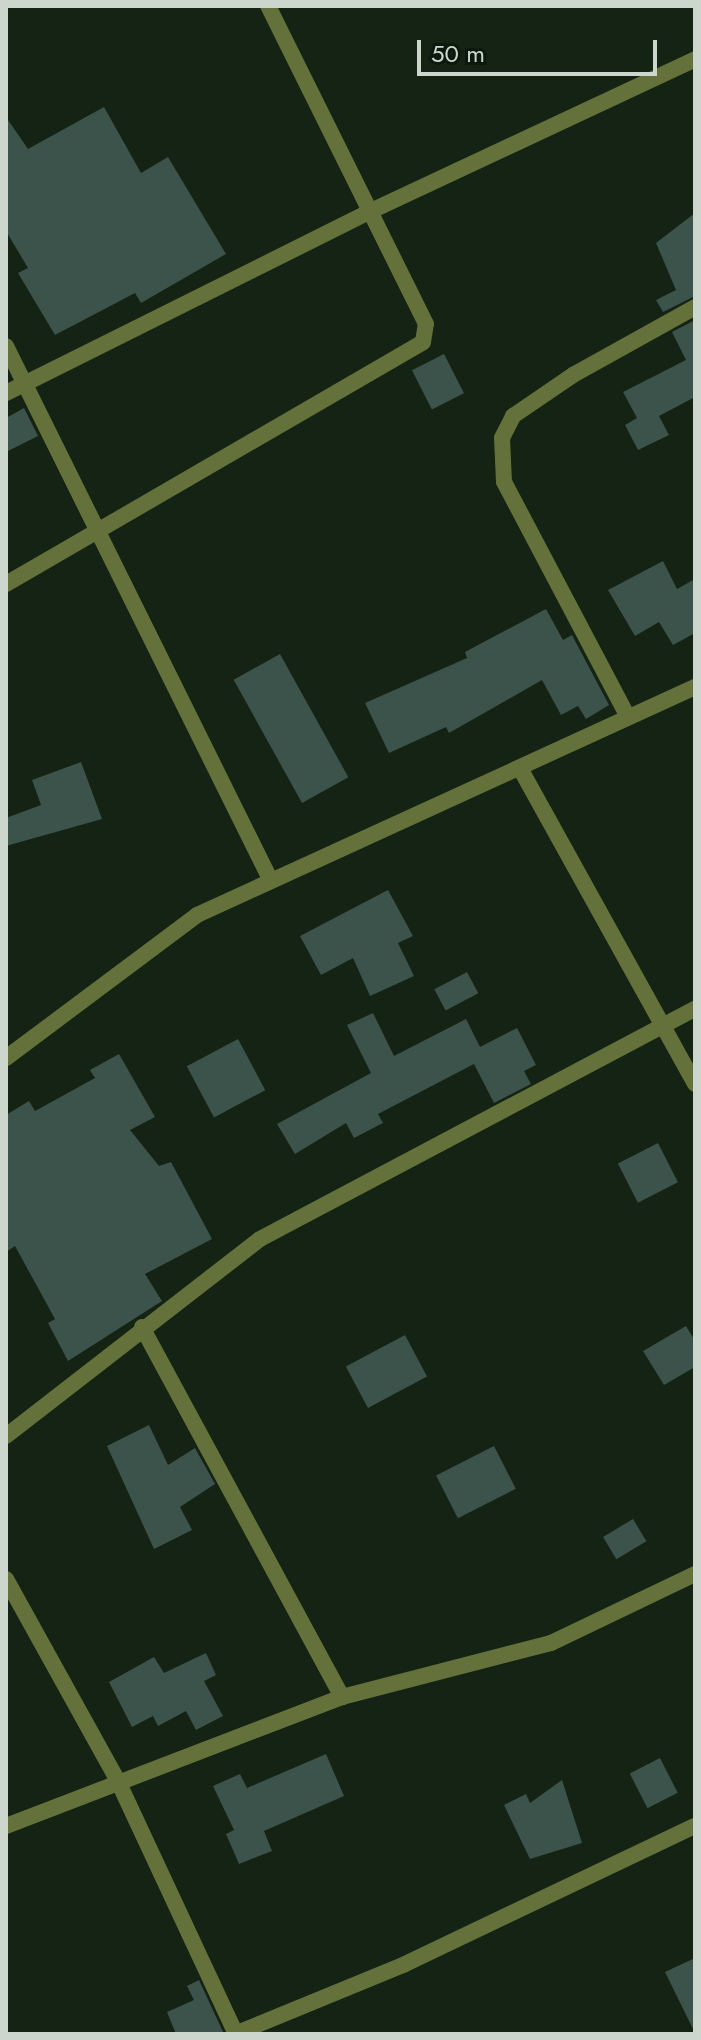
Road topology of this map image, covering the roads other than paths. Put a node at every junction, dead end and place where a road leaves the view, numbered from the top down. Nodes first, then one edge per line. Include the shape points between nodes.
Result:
1 (268, 6) edge
2 (695, 59) edge
3 (371, 211) junction
4 (695, 307) edge
5 (6, 346) edge
6 (28, 383) junction
7 (6, 393) edge
8 (100, 530) junction
9 (6, 584) edge
10 (695, 687) edge
11 (628, 717) junction
12 (521, 770) junction
13 (269, 877) junction
14 (695, 1009) edge
15 (664, 1029) junction
16 (6, 1058) edge
17 (695, 1084) edge
18 (142, 1327) junction
19 (6, 1436) edge
20 (695, 1574) edge
21 (6, 1579) edge
22 (342, 1697) junction
23 (117, 1779) junction
24 (6, 1826) edge
25 (695, 1826) edge
26 (236, 2034) edge

1 - 3 street
2 - 3 street
3 - 6 street
3 - 8 street via 426,324 423,342
4 - 11 street via 573,375 513,416 502,438 504,482
5 - 6 street
6 - 7 street
6 - 8 street
8 - 9 street
8 - 13 street
10 - 11 street
11 - 12 street
12 - 13 street
12 - 15 street
13 - 16 street via 164,935
14 - 15 street
15 - 17 street
15 - 18 street via 307,1212 229,1260
18 - 19 street
18 - 22 street
20 - 22 street via 551,1643
21 - 23 street
22 - 23 street
23 - 24 street
23 - 26 street
25 - 26 street via 403,1965

